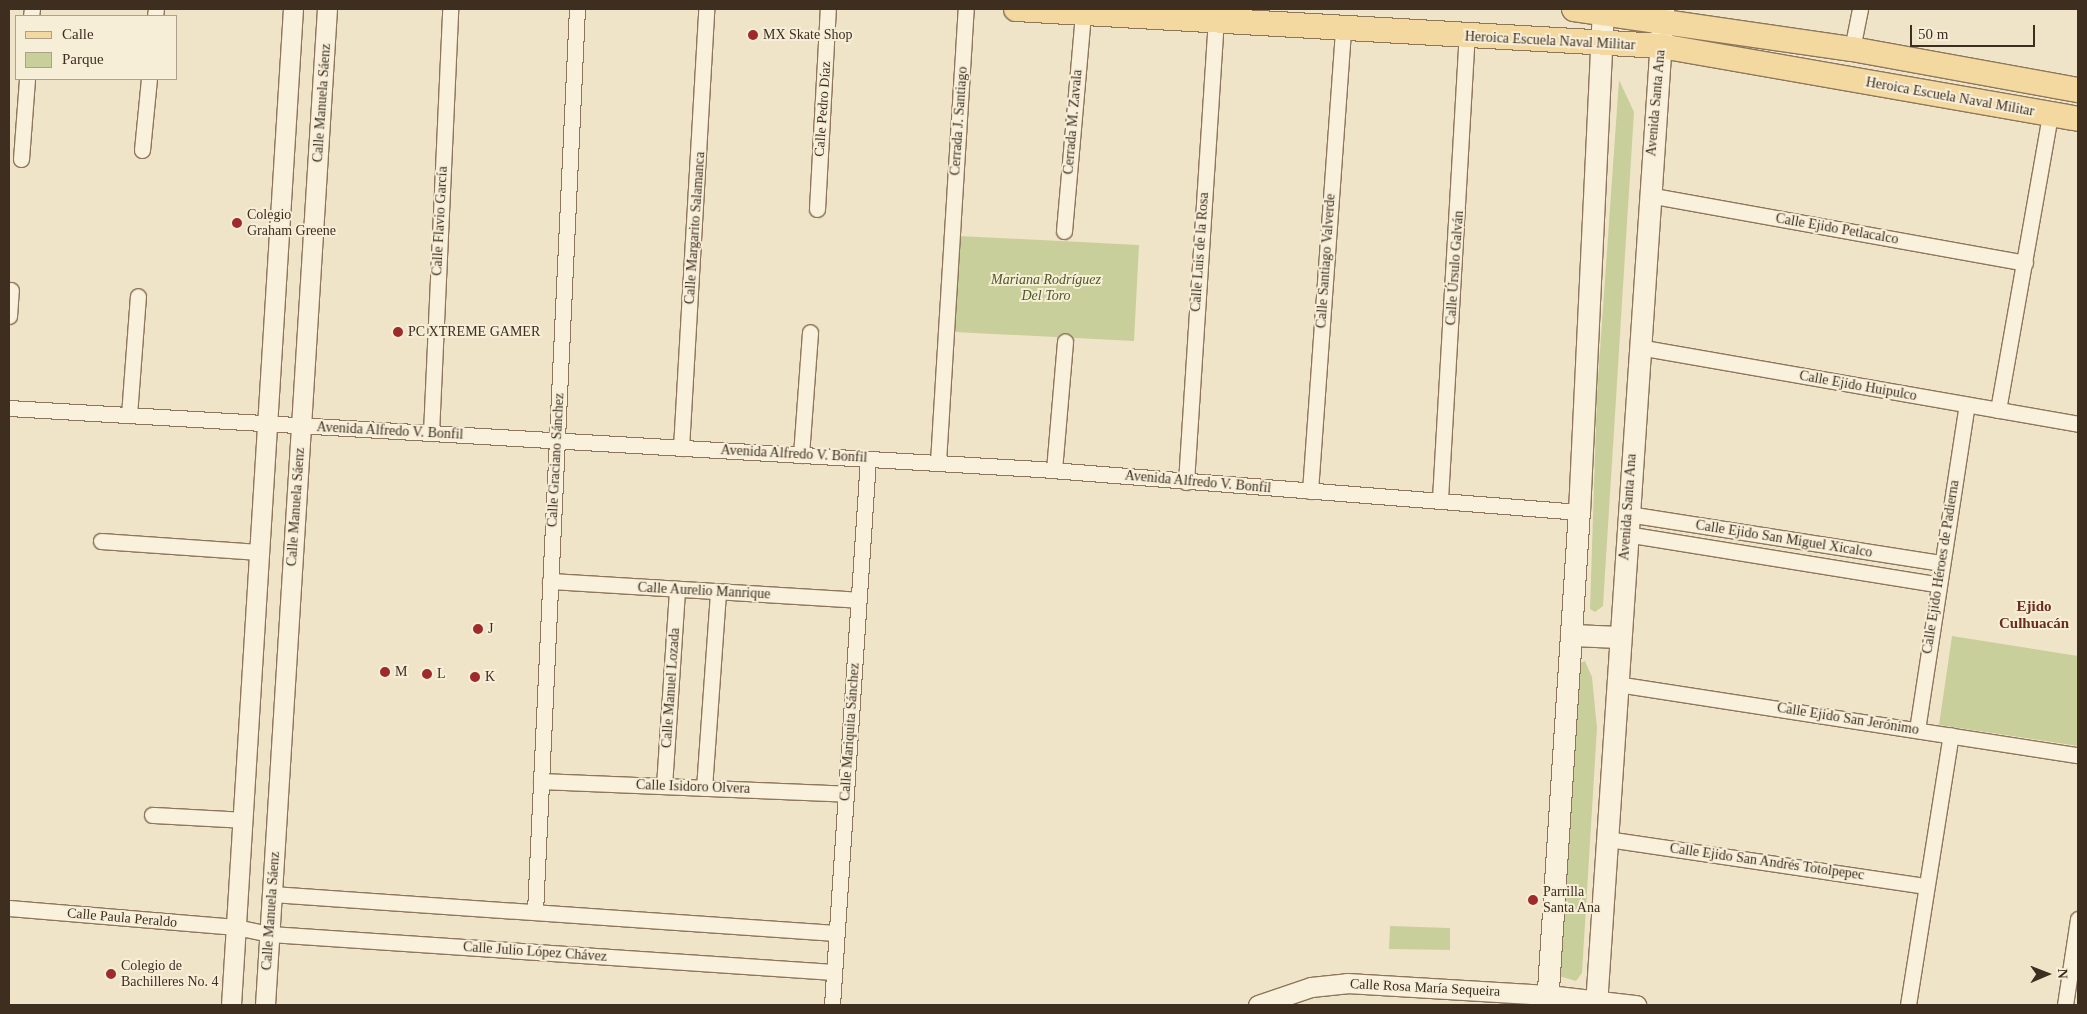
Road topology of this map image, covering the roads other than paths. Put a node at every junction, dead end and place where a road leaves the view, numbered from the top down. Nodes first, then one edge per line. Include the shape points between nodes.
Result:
1 (293, 9) edge
2 (327, 9) edge
3 (450, 9) edge
4 (577, 9) edge
5 (706, 9) edge
6 (828, 9) edge
7 (966, 9) edge
8 (1016, 9) edge
9 (1574, 9) edge
10 (1860, 9) edge
11 (1603, 10) edge
12 (1083, 13) junction
13 (1662, 14) edge
14 (1216, 22) junction
15 (1343, 30) junction
16 (1467, 36) junction
17 (1600, 43) junction
18 (1660, 46) junction
19 (1852, 49) junction
20 (27, 80) edge
21 (149, 80) edge
22 (2078, 90) edge
23 (2050, 114) junction
24 (2078, 119) edge
25 (142, 150) dead end
26 (21, 159) dead end
27 (1648, 195) junction
28 (816, 209) dead end
29 (1064, 231) dead end
30 (2025, 263) junction
31 (10, 290) dead end
32 (138, 296) dead end
33 (9, 316) edge
34 (810, 332) dead end
35 (1065, 341) dead end
36 (1638, 347) junction
37 (1967, 405) junction
38 (9, 408) edge
39 (1998, 410) junction
40 (129, 415) junction
41 (268, 424) junction
42 (2078, 424) edge
43 (301, 425) junction
44 (431, 433) junction
45 (557, 440) junction
46 (681, 448) junction
47 (801, 455) junction
48 (868, 459) junction
49 (938, 462) junction
50 (1054, 470) junction
51 (1186, 482) junction
52 (1310, 491) junction
53 (1440, 499) junction
54 (1579, 512) junction
55 (1627, 524) junction
56 (101, 541) dead end
57 (259, 552) junction
58 (1940, 563) junction
59 (550, 582) junction
60 (1936, 584) junction
61 (677, 590) junction
62 (718, 592) junction
63 (858, 600) junction
64 (1571, 635) junction
65 (1620, 637) junction
66 (1617, 684) junction
67 (1917, 730) junction
68 (1950, 735) junction
69 (2078, 755) edge
70 (541, 781) junction
71 (664, 786) junction
72 (704, 788) junction
73 (846, 794) junction
74 (152, 815) dead end
75 (243, 820) junction
76 (1607, 839) junction
77 (1926, 886) junction
78 (272, 894) junction
79 (9, 908) edge
80 (535, 912) junction
81 (2078, 919) edge
82 (236, 927) junction
83 (836, 933) junction
84 (270, 934) junction
85 (834, 972) junction
86 (1548, 1000) edge
87 (1596, 1002) edge
88 (231, 1005) edge
89 (265, 1005) edge
90 (832, 1005) edge
91 (1258, 1005) edge
92 (1636, 1005) edge
93 (1908, 1005) edge
94 (2065, 1005) edge

1 - 41 street
2 - 43 street, Calle Manuela Sáenz
3 - 44 street, Calle Flavio García
4 - 45 street, Calle Graciano Sánchez
5 - 46 street, Calle Margarito Salamanca
6 - 28 street, Calle Pedro Díaz
7 - 49 street, Cerrada J. Santiago
8 - 12 main road, Heroica Escuela Naval Militar
9 - 11 main road
10 - 19 street
11 - 13 main road
11 - 17 main road
12 - 14 main road, Heroica Escuela Naval Militar
12 - 29 street, Cerrada M. Zavala
13 - 18 main road, Avenida Santa Ana
13 - 19 main road
14 - 15 main road, Heroica Escuela Naval Militar
14 - 51 street, Calle Luis de la Rosa
15 - 16 main road, Heroica Escuela Naval Militar
15 - 52 street, Calle Santiago Valverde
16 - 17 main road, Heroica Escuela Naval Militar
16 - 53 street, Calle Úrsulo Galván
17 - 18 main road, Heroica Escuela Naval Militar
17 - 54 main road
18 - 23 main road, Heroica Escuela Naval Militar
18 - 27 main road, Avenida Santa Ana
19 - 22 main road
20 - 26 street
21 - 25 street
23 - 24 main road, Heroica Escuela Naval Militar
23 - 30 street
27 - 30 street, Calle Ejido Petlacalco
27 - 36 main road, Avenida Santa Ana
30 - 39 street
31 - 33 street
32 - 40 street
34 - 47 street
35 - 50 street
36 - 37 street, Calle Ejido Huipulco
36 - 55 main road, Avenida Santa Ana
37 - 39 street, Calle Ejido Huipulco
37 - 58 street, Calle Ejido Héroes de Padierna
38 - 40 street, Avenida Alfredo V. Bonfil
39 - 42 street, Calle Ejido Huipulco
40 - 41 street, Avenida Alfredo V. Bonfil
41 - 43 street, Avenida Alfredo V. Bonfil
41 - 57 street
43 - 44 street, Avenida Alfredo V. Bonfil
43 - 78 street, Calle Manuela Sáenz
44 - 45 street, Avenida Alfredo V. Bonfil
45 - 46 street, Avenida Alfredo V. Bonfil
45 - 59 street, Calle Graciano Sánchez
46 - 47 street, Avenida Alfredo V. Bonfil
47 - 48 street, Avenida Alfredo V. Bonfil
48 - 49 street, Avenida Alfredo V. Bonfil
48 - 63 street, Calle Mariquita Sánchez
49 - 50 street, Avenida Alfredo V. Bonfil
50 - 51 street, Avenida Alfredo V. Bonfil
51 - 52 street, Avenida Alfredo V. Bonfil
52 - 53 street, Avenida Alfredo V. Bonfil
53 - 54 street, Avenida Alfredo V. Bonfil
54 - 64 main road
55 - 58 street, Calle Ejido San Miguel Xicalco
55 - 60 street, Calle Ejido San Miguel Xicalco
55 - 65 main road, Avenida Santa Ana
56 - 57 street
57 - 75 street
58 - 60 street, Calle Ejido Héroes de Padierna
59 - 61 street, Calle Aurelio Manrique
59 - 70 street, Calle Graciano Sánchez
60 - 67 street, Calle Ejido Héroes de Padierna
61 - 62 street, Calle Aurelio Manrique
61 - 71 street, Calle Manuel Lozada
62 - 63 street, Calle Aurelio Manrique
62 - 72 street
63 - 73 street, Calle Mariquita Sánchez
64 - 65 main road
64 - 86 main road
65 - 66 main road, Avenida Santa Ana
66 - 67 street, Calle Ejido San Jerónimo
66 - 76 main road, Avenida Santa Ana
67 - 68 street, Calle Ejido San Jerónimo
68 - 69 street, Calle Ejido San Jerónimo
68 - 77 street
70 - 71 street, Calle Isidoro Olvera
70 - 80 street, Calle Graciano Sánchez
71 - 72 street, Calle Isidoro Olvera
72 - 73 street, Calle Isidoro Olvera
73 - 83 street, Calle Mariquita Sánchez
74 - 75 street
75 - 82 street
76 - 77 street, Calle Ejido San Andrés Totolpepec
76 - 87 main road, Avenida Santa Ana
77 - 93 street
78 - 80 street
78 - 84 street, Calle Manuela Sáenz
79 - 82 street, Calle Paula Peraldo
80 - 83 street
81 - 94 street
82 - 84 street, Calle Julio López Chávez
82 - 88 street
83 - 85 street, Calle Mariquita Sánchez
84 - 85 street, Calle Julio López Chávez
84 - 89 street, Calle Manuela Sáenz
85 - 90 street, Calle Mariquita Sánchez
86 - 87 street, Calle Rosa María Sequeira
86 - 91 street, Calle Rosa María Sequeira via 1347,983 1311,986
87 - 92 street, Calle Rosa María Sequeira

